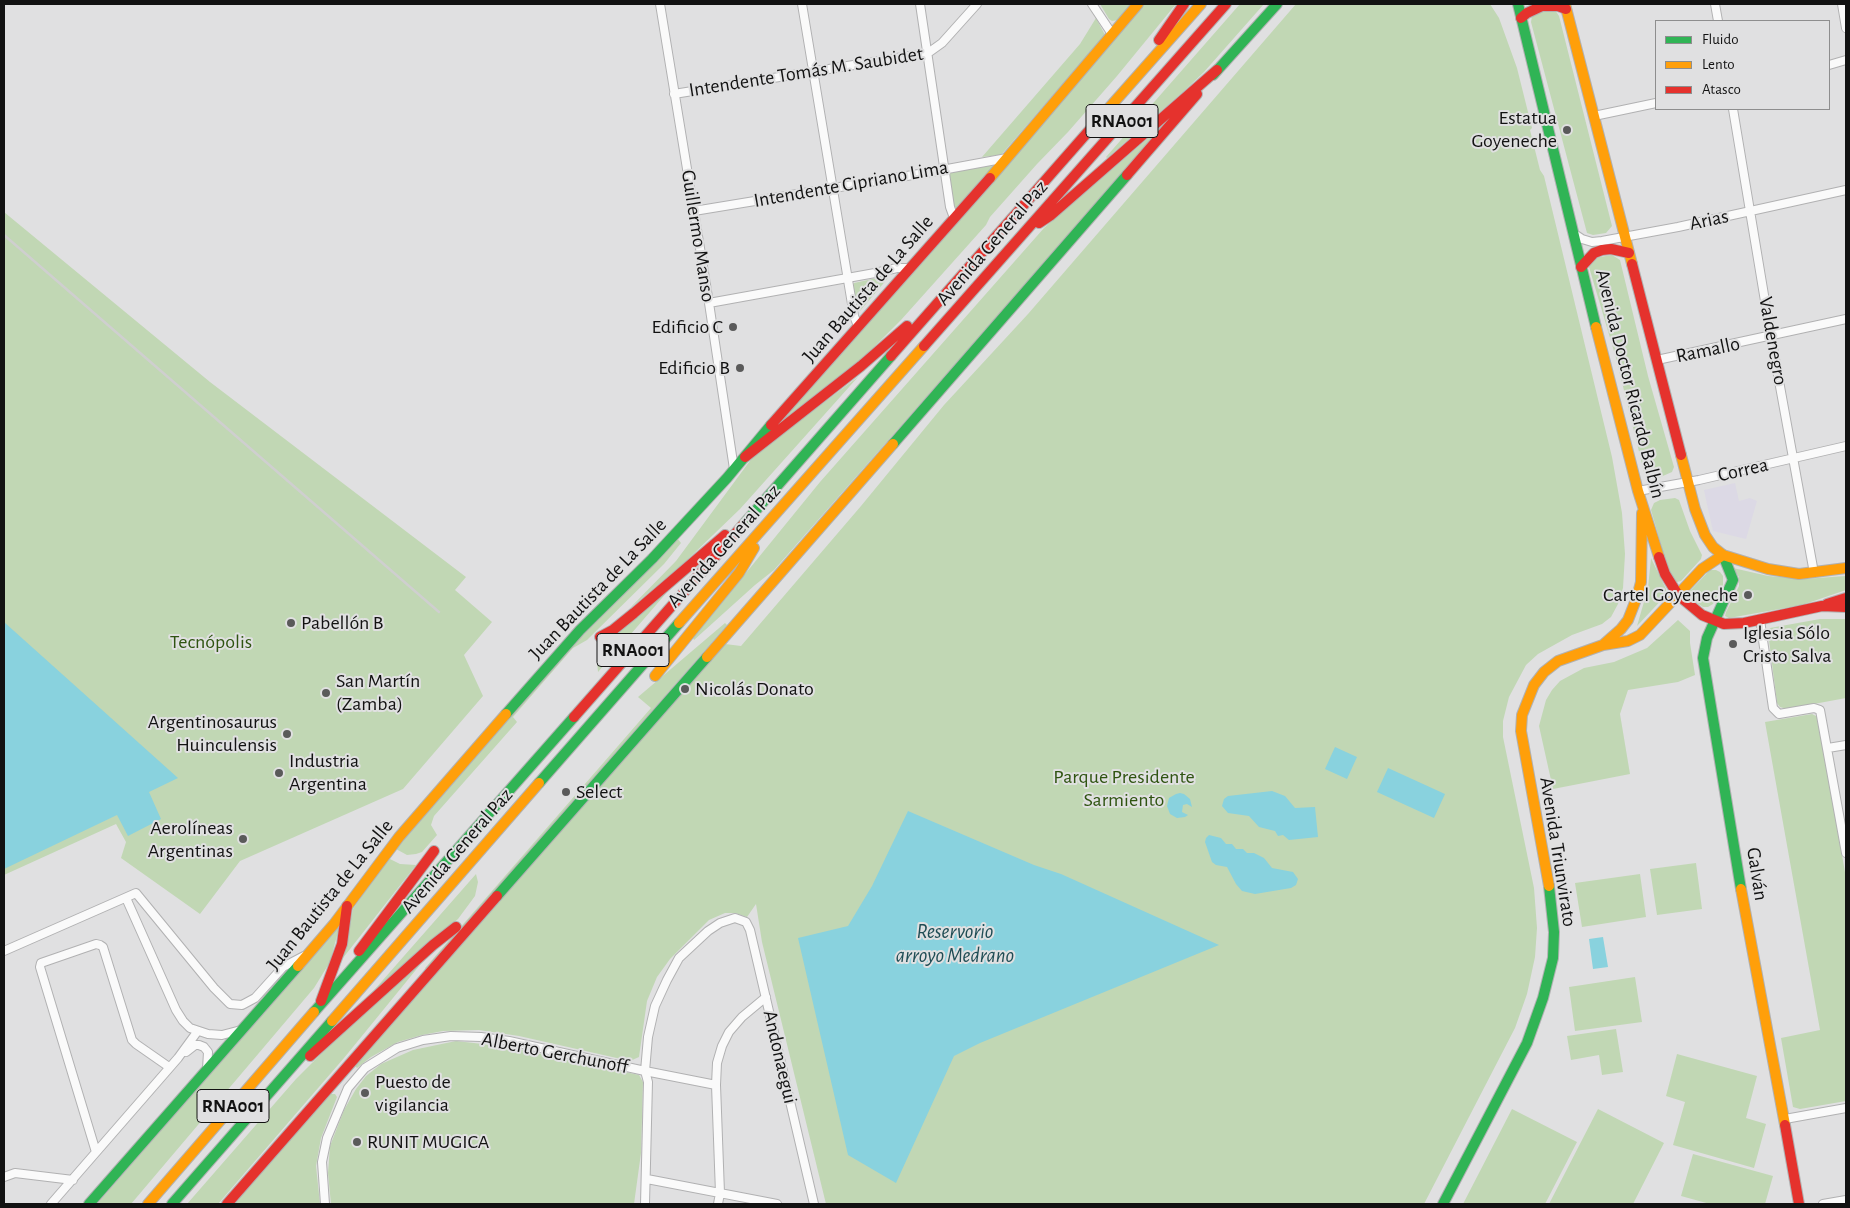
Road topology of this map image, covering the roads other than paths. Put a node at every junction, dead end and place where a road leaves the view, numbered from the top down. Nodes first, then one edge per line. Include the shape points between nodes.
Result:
1 (660, 4) edge
2 (802, 4) edge
3 (920, 4) edge
4 (977, 4) edge
5 (1092, 4) edge
6 (1138, 4) edge
7 (1184, 4) edge
8 (1201, 4) edge
9 (1226, 4) edge
10 (1277, 4) edge
11 (1518, 4) edge
12 (1715, 4) edge
13 (1842, 4) edge
14 (1565, 6) edge
15 (1521, 18) junction
16 (1718, 20) edge
17 (1846, 28) edge
18 (1112, 34) junction
19 (928, 54) junction
20 (1846, 60) edge
21 (1830, 65) edge
22 (1217, 70) junction
23 (813, 72) junction
24 (674, 94) junction
25 (1120, 95) junction
26 (1655, 103) edge
27 (1733, 110) edge
28 (1594, 116) junction
29 (1007, 158) junction
30 (946, 169) junction
31 (833, 188) junction
32 (1846, 190) edge
33 (694, 211) junction
34 (1751, 211) junction
35 (954, 218) junction
36 (1573, 233) junction
37 (1624, 237) junction
38 (1018, 238) junction
39 (1629, 253) junction
40 (1581, 267) junction
41 (910, 268) junction
42 (848, 278) junction
43 (948, 292) junction
44 (709, 303) junction
45 (1846, 319) edge
46 (858, 326) junction
47 (1771, 337) junction
48 (1657, 360) junction
49 (1846, 446) edge
50 (745, 457) junction
51 (1794, 458) junction
52 (734, 469) junction
53 (1688, 483) junction
54 (1638, 491) junction
55 (1642, 505) junction
56 (753, 513) junction
57 (772, 520) junction
58 (1723, 555) junction
59 (1846, 568) edge
60 (1814, 573) junction
61 (1678, 595) junction
62 (1846, 598) edge
63 (1822, 606) junction
64 (1846, 607) edge
65 (1760, 620) junction
66 (1714, 621) junction
67 (600, 637) dead end
68 (1603, 645) junction
69 (655, 676) dead end
70 (1846, 745) edge
71 (1828, 748) junction
72 (1845, 835) edge
73 (434, 851) dead end
74 (1846, 853) edge
75 (126, 898) junction
76 (347, 906) junction
77 (456, 927) dead end
78 (4, 951) edge
79 (310, 952) junction
80 (766, 996) junction
81 (318, 1008) junction
82 (241, 1030) junction
83 (197, 1032) junction
84 (178, 1058) junction
85 (169, 1067) junction
86 (207, 1069) junction
87 (645, 1071) junction
88 (337, 1078) junction
89 (716, 1085) junction
90 (275, 1086) junction
91 (348, 1088) junction
92 (1846, 1108) edge
93 (1785, 1119) junction
94 (96, 1152) junction
95 (4, 1177) edge
96 (647, 1179) junction
97 (73, 1180) junction
98 (720, 1193) junction
99 (1846, 1200) edge
100 (51, 1204) edge
101 (89, 1204) edge
102 (148, 1204) edge
103 (172, 1204) edge
104 (227, 1204) edge
105 (325, 1204) edge
106 (645, 1204) edge
107 (718, 1204) edge
108 (776, 1204) edge
109 (814, 1204) edge
110 (1443, 1204) edge
111 (1799, 1204) edge
112 (1823, 1204) edge

1 - 24 street, Guillermo Manso
2 - 23 street
3 - 19 street
4 - 19 street, Intendente Tomás M. Saubidet
5 - 18 street
6 - 18 main road, Juan Bautista de La Salle
7 - 25 main road
8 - 25 main road, Avenida General Paz / RNA001
9 - 38 main road, Avenida General Paz / RNA001
10 - 22 main road
11 - 15 main road, Avenida Doctor Ricardo Balbín
12 - 16 street
13 - 17 street
14 - 15 main road via 1542,6
14 - 28 main road, Avenida Doctor Ricardo Balbín
15 - 36 main road, Avenida Doctor Ricardo Balbín
18 - 29 main road, Juan Bautista de La Salle
19 - 23 street, Intendente Tomás M. Saubidet
19 - 30 street
20 - 21 street
22 - 38 main road via 1051,214
22 - 88 main road
23 - 24 street, Intendente Tomás M. Saubidet
23 - 31 street
24 - 33 street, Guillermo Manso
25 - 43 main road, Avenida General Paz / RNA001
26 - 28 street
27 - 34 street, Valdenegro
28 - 37 main road, Avenida Doctor Ricardo Balbín
29 - 30 street, Intendente Cipriano Lima
29 - 35 main road, Juan Bautista de La Salle
30 - 31 street, Intendente Cipriano Lima
30 - 35 street
31 - 33 street, Intendente Cipriano Lima
31 - 42 street
32 - 34 street, Arias
33 - 44 street, Guillermo Manso
34 - 37 street, Arias
34 - 47 street, Valdenegro
35 - 41 main road, Juan Bautista de La Salle
36 - 37 street, Arias via 1592,242
36 - 40 main road, Avenida Doctor Ricardo Balbín
37 - 39 main road, Avenida Doctor Ricardo Balbín
38 - 57 main road, Avenida General Paz / RNA001
39 - 40 main road via 1611,248 1602,250 1586,259
39 - 48 main road, Avenida Doctor Ricardo Balbín
40 - 54 main road, Avenida Doctor Ricardo Balbín
41 - 42 street
41 - 46 main road, Juan Bautista de La Salle
42 - 44 street
42 - 46 street
43 - 50 main road via 861,366
43 - 56 main road, Avenida General Paz / RNA001
44 - 52 street, Guillermo Manso
45 - 47 street, Ramallo
46 - 50 main road, Juan Bautista de La Salle
47 - 48 street, Ramallo
47 - 51 street, Valdenegro
48 - 53 main road, Avenida Doctor Ricardo Balbín
49 - 51 street, Correa
50 - 52 main road, Juan Bautista de La Salle
51 - 53 street, Correa
51 - 60 street, Valdenegro
52 - 76 main road, Juan Bautista de La Salle via 652,559 580,630 399,837
53 - 54 street, Correa
53 - 58 main road, Avenida Doctor Ricardo Balbín via 1705,534
54 - 55 main road, Avenida Doctor Ricardo Balbín
55 - 61 main road, Avenida Doctor Ricardo Balbín via 1665,574
55 - 68 main road, Avenida Triunvirato via 1641,582 1637,597 1628,620
56 - 67 main road via 634,613
56 - 81 main road, Avenida General Paz / RNA001
57 - 69 main road via 739,573
57 - 90 main road, Avenida General Paz / RNA001
58 - 60 main road via 1784,572
58 - 61 main road, Avenida Triunvirato via 1702,569
58 - 66 main road, Galván via 1732,580
59 - 60 main road
61 - 66 main road, Avenida Doctor Ricardo Balbín
61 - 68 main road, Avenida Triunvirato via 1640,635 1628,641
62 - 63 main road
63 - 64 main road, Avenida Doctor Ricardo Balbín
63 - 65 main road, Avenida Doctor Ricardo Balbín
65 - 66 main road, Avenida Doctor Ricardo Balbín via 1732,624
65 - 71 street via 1773,708 1779,714 1814,708 1820,710
66 - 93 main road, Galván via 1703,658 1747,923
68 - 110 main road, Avenida Triunvirato via 1566,658 1544,672 1524,708 1523,747 1554,914 1552,958 1541,1005 1527,1043
70 - 71 street
71 - 72 street
72 - 74 street
73 - 81 main road
75 - 78 street
75 - 79 street via 136,893 230,1004 242,1005 255,998 283,967
75 - 83 street via 176,1010
76 - 79 main road, Juan Bautista de La Salle
76 - 81 main road via 342,944
77 - 90 main road
79 - 82 main road, Juan Bautista de La Salle
80 - 87 street, Andonaegui via 746,922 735,918 720,923 679,958 667,980 655,1006
80 - 89 street via 729,1032 717,1063
80 - 109 street, Andonaegui
81 - 102 main road, Avenida General Paz / RNA001
82 - 83 street via 222,1035
82 - 86 main road, Juan Bautista de La Salle
83 - 84 street
84 - 85 street
84 - 86 street via 199,1045 208,1052
85 - 94 street
85 - 94 street via 132,1040 103,947 96,944 42,962 40,967
86 - 101 main road, Juan Bautista de La Salle
87 - 89 street, Alberto Gerchunoff
87 - 91 street, Alberto Gerchunoff via 509,1041 451,1036 397,1048 366,1068
87 - 96 street via 648,1082
88 - 91 street
88 - 104 main road
89 - 98 street
90 - 103 main road, Avenida General Paz / RNA001
91 - 105 street, Alberto Gerchunoff via 327,1138 322,1162
92 - 93 street
93 - 111 main road, Galván
94 - 97 street
95 - 97 street via 15,1173
96 - 98 street
96 - 106 street
97 - 100 street
98 - 107 street
98 - 108 street
99 - 112 street

